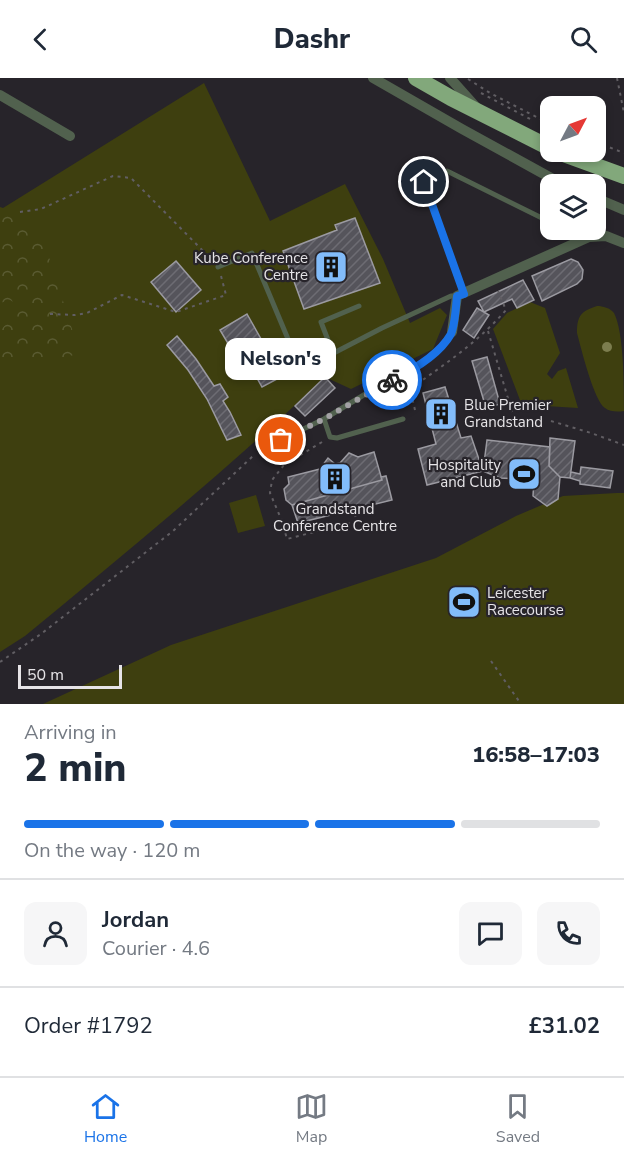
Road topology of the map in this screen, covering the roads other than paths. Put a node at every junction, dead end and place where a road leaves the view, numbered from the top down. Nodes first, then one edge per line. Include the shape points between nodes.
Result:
1 (373, 78) edge
2 (416, 78) edge
3 (450, 78) edge
4 (0, 95) edge
5 (483, 114) junction
6 (70, 136) dead end
7 (540, 143) edge
8 (586, 162) edge
9 (447, 171) dead end
10 (544, 174) edge
11 (624, 176) edge
12 (424, 182) dead end
13 (606, 202) edge
14 (624, 210) edge
15 (540, 217) edge
16 (574, 240) edge
17 (576, 242) junction
18 (624, 243) edge
19 (218, 267) road end
20 (460, 295) junction
21 (359, 306) dead end
22 (452, 332) joint
23 (333, 353) junction
24 (403, 418) dead end
25 (324, 419) junction
26 (260, 450) road end

1 - 10 street
2 - 5 highway
3 - 5 street
4 - 6 street
5 - 7 highway
8 - 11 highway
9 - 15 lane
12 - 20 lane
13 - 14 street
16 - 17 lane
17 - 18 street via 606,236
17 - 20 street
19 - 23 lane via 252,253 301,370
20 - 22 street
20 - 23 lane
21 - 23 lane via 321,322
22 - 25 lane via 420,365
24 - 25 lane via 337,438 330,437
25 - 26 lane

